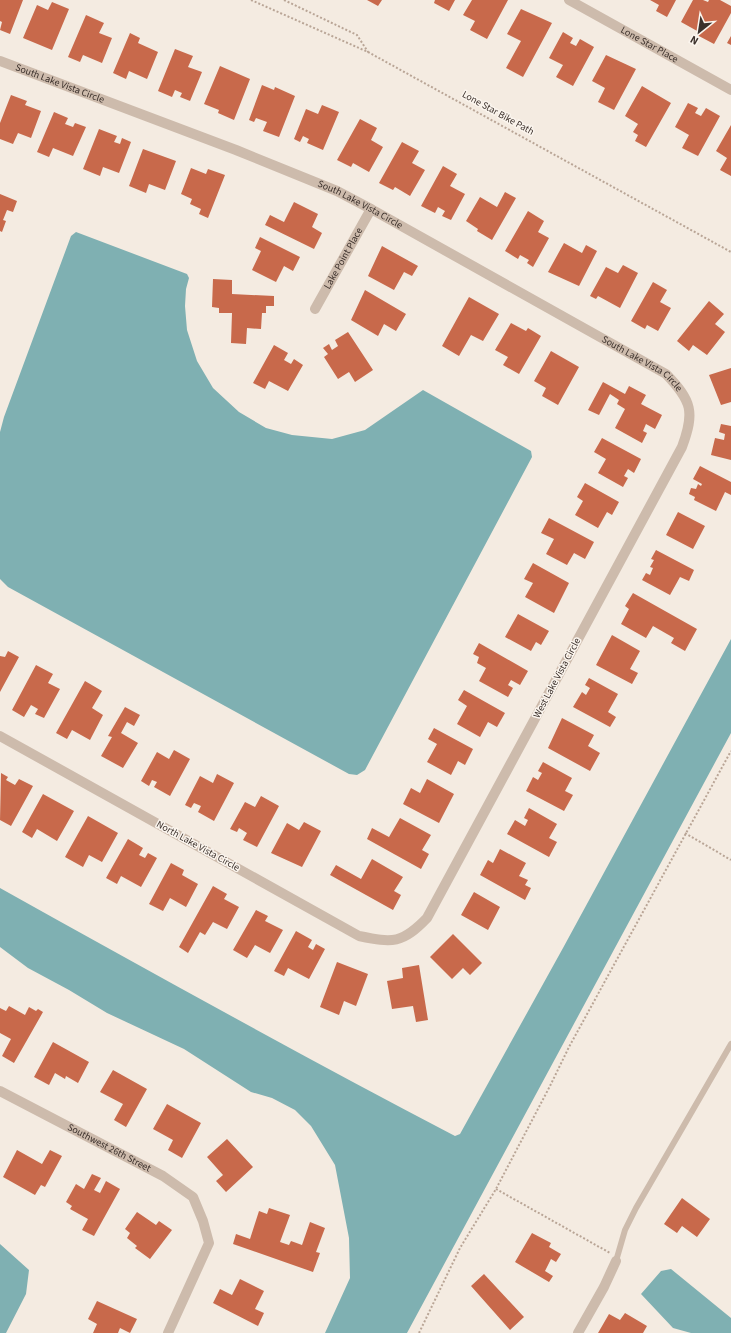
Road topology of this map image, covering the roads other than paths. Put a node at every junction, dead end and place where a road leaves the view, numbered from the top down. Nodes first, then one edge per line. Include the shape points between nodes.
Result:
1 (569, 0) edge
2 (0, 60) edge
3 (731, 90) edge
4 (371, 208) junction
5 (315, 309) dead end
6 (689, 404) joint
7 (0, 736) edge
8 (400, 938) joint
9 (731, 1044) edge
10 (0, 1091) edge
11 (617, 1259) joint
12 (168, 1333) edge
13 (578, 1333) edge

1 - 3 street, Lone Star Place
2 - 4 street, South Lake Vista Circle via 236,150
4 - 5 street, Lake Point Place
4 - 6 street, South Lake Vista Circle via 666,374 681,389
6 - 8 street, West Lake Vista Circle via 690,426 682,447 427,918 412,934
7 - 8 street, North Lake Vista Circle via 359,936 383,941
9 - 11 lane via 636,1208 625,1230
10 - 12 street, Southwest 26th Street via 163,1176 193,1197 209,1244
11 - 13 street

